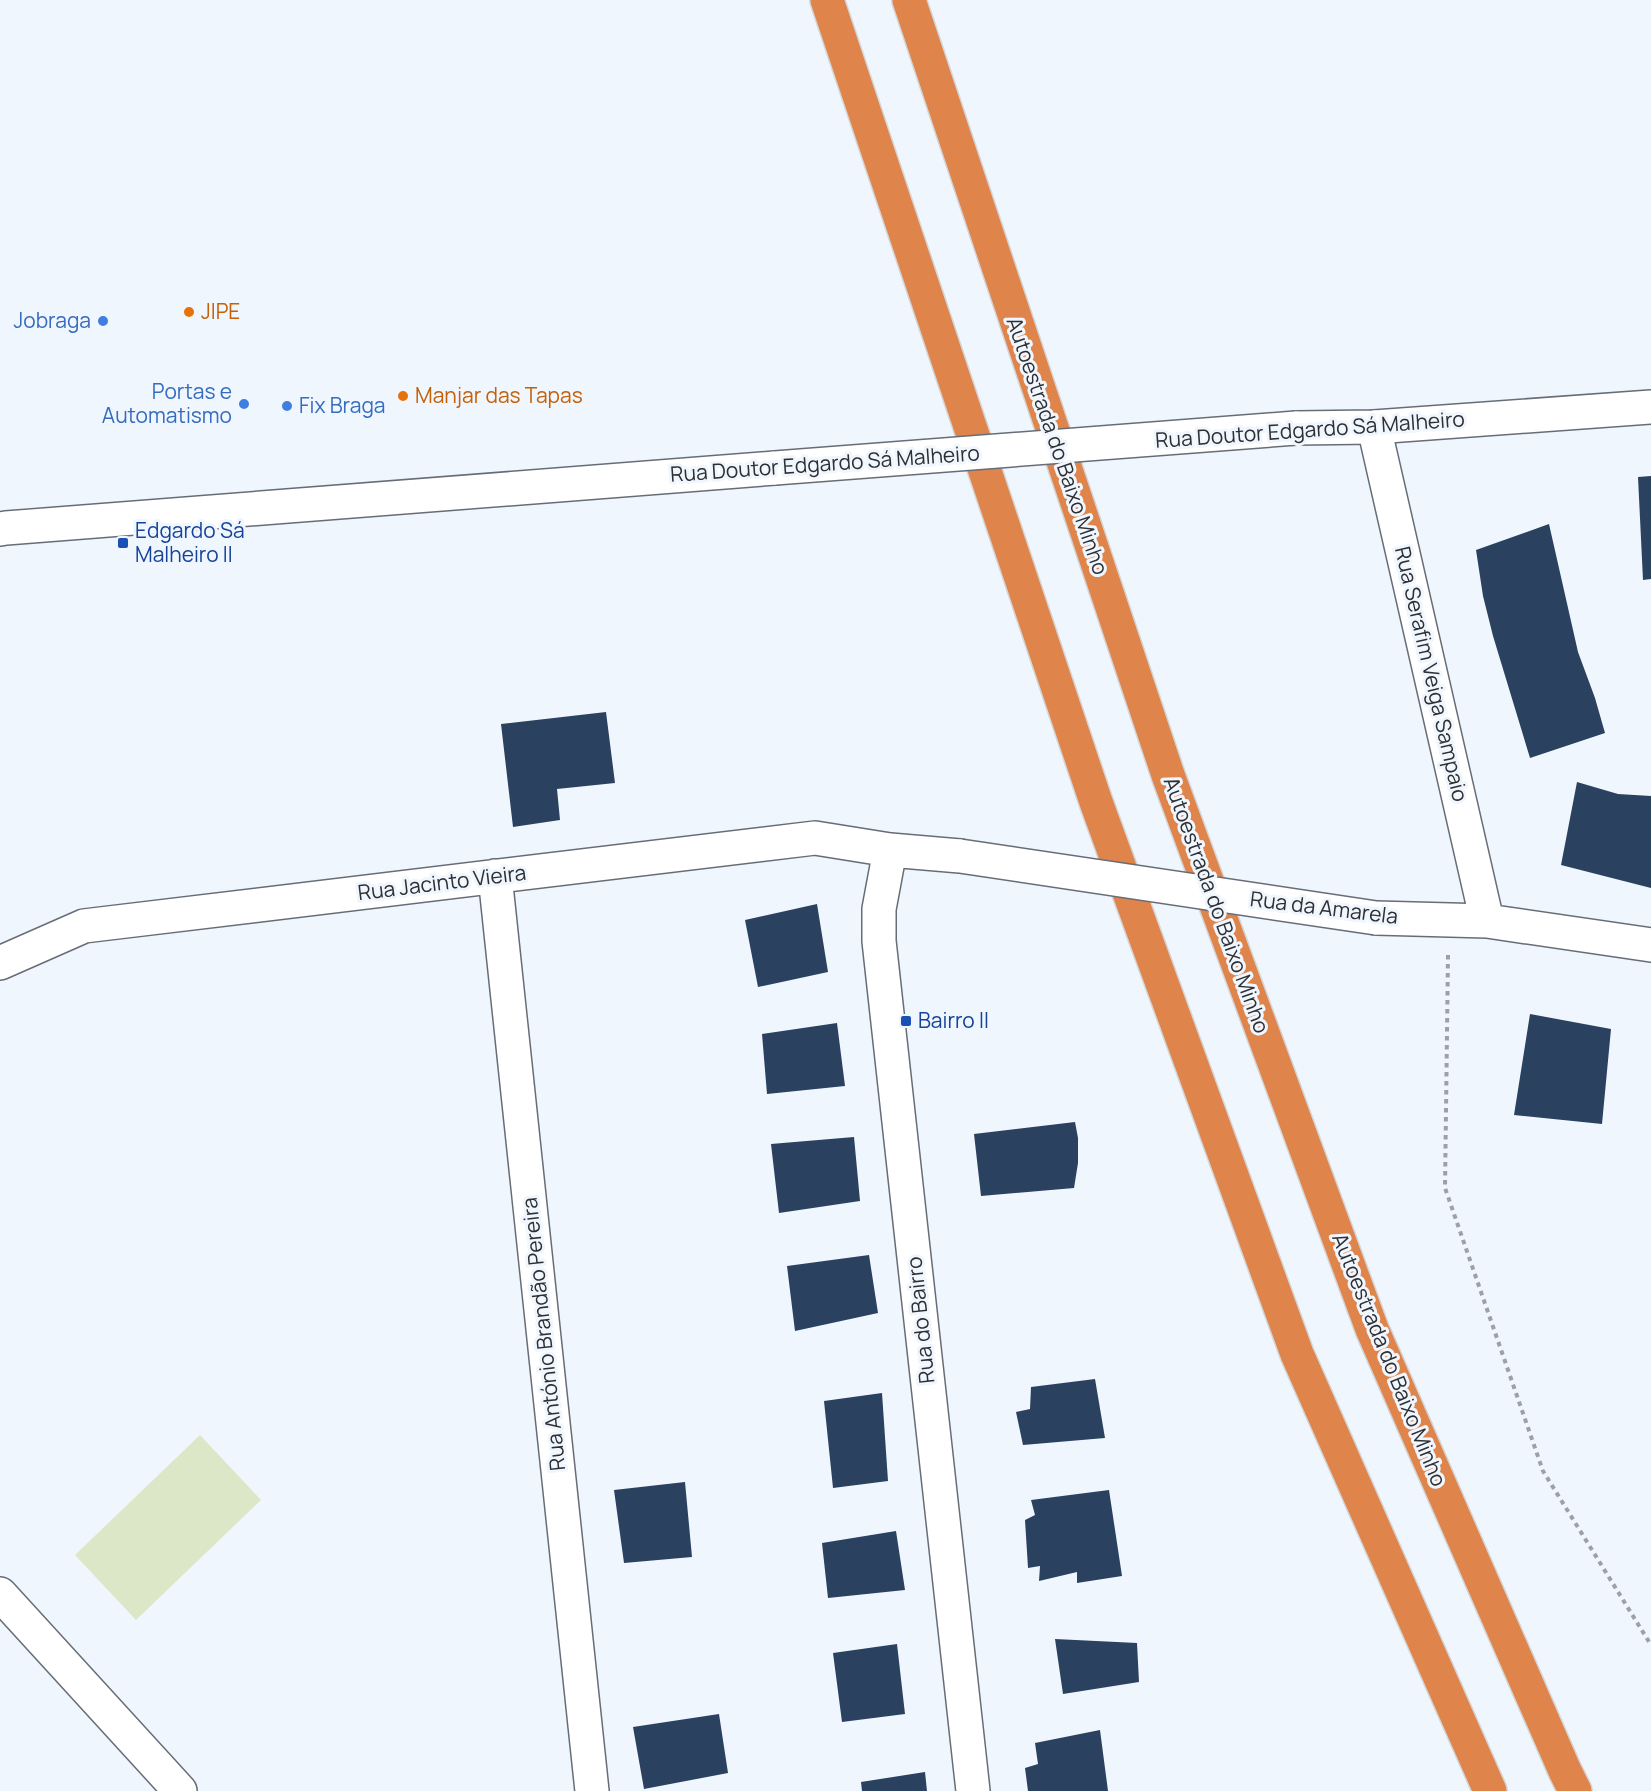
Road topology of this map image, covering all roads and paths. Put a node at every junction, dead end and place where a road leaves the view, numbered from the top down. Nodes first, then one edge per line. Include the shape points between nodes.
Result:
1 (827, 0) edge
2 (909, 0) edge
3 (1651, 407) edge
4 (1374, 427) junction
5 (0, 530) edge
6 (890, 850) junction
7 (495, 876) junction
8 (1448, 920) junction
9 (1487, 921) junction
10 (1651, 945) edge
11 (0, 963) edge
12 (0, 1594) edge
13 (1651, 1645) edge
14 (180, 1791) edge
15 (592, 1791) edge
16 (973, 1791) edge
17 (1490, 1791) edge
18 (1575, 1791) edge

1 - 17 highway via 1096,802 1297,1354
2 - 18 highway, Autoestrada do Baixo Minho via 1168,775 1372,1329
3 - 4 street, Rua Doutor Edgardo Sá Malheiro
4 - 5 street, Rua Doutor Edgardo Sá Malheiro, bridge via 1296,428
4 - 9 street, Rua Serafim Veiga Sampaio
6 - 7 street, Rua Jacinto Vieira via 814,838
6 - 8 street, Rua da Amarela, bridge via 960,856 1376,918
6 - 16 street, Rua do Bairro via 879,909 879,941
7 - 11 street, Rua Jacinto Vieira via 84,926
7 - 15 street, Rua António Brandão Pereira
8 - 9 street, Rua da Amarela
8 - 13 path via 1445,1188 1543,1471
9 - 10 street, Rua da Amarela
12 - 14 street

